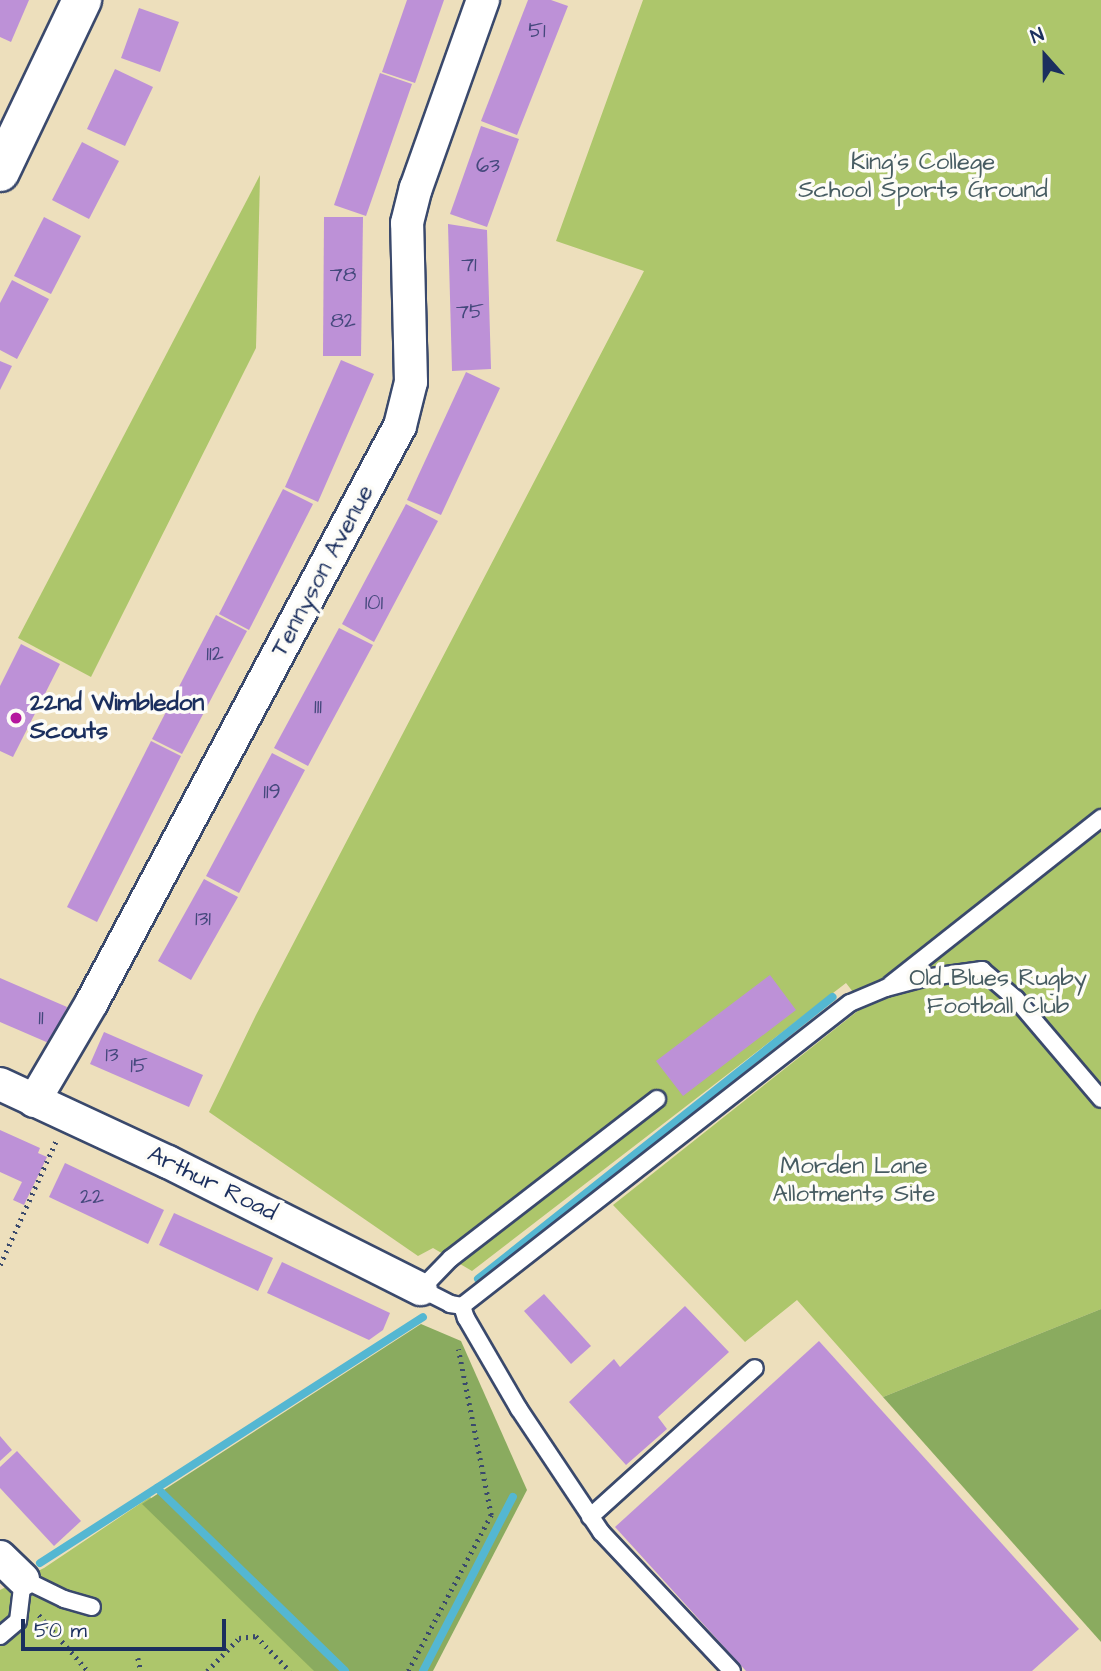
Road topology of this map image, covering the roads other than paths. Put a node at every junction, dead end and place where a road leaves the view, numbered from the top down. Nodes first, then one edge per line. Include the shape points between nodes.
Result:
1 (82, 0) edge
2 (483, 0) edge
3 (0, 172) edge
4 (1101, 818) edge
5 (886, 988) junction
6 (0, 1084) edge
7 (657, 1099) dead end
8 (1101, 1099) edge
9 (34, 1101) junction
10 (421, 1289) junction
11 (456, 1305) junction
12 (755, 1368) dead end
13 (590, 1517) junction
14 (0, 1557) edge
15 (23, 1579) junction
16 (92, 1607) dead end
17 (0, 1636) edge
18 (732, 1671) edge

1 - 3 street
2 - 9 street, Tennyson Avenue via 407,223 411,382 400,426 92,1002
4 - 5 lane
5 - 8 lane via 982,970 1016,999
5 - 11 lane via 850,1003
6 - 9 street, Arthur Road
7 - 10 lane via 451,1258
9 - 10 street, Arthur Road via 205,1180
10 - 11 lane
11 - 13 lane
12 - 13 lane
13 - 18 lane
14 - 15 street
15 - 16 lane
15 - 17 lane via 18,1621

